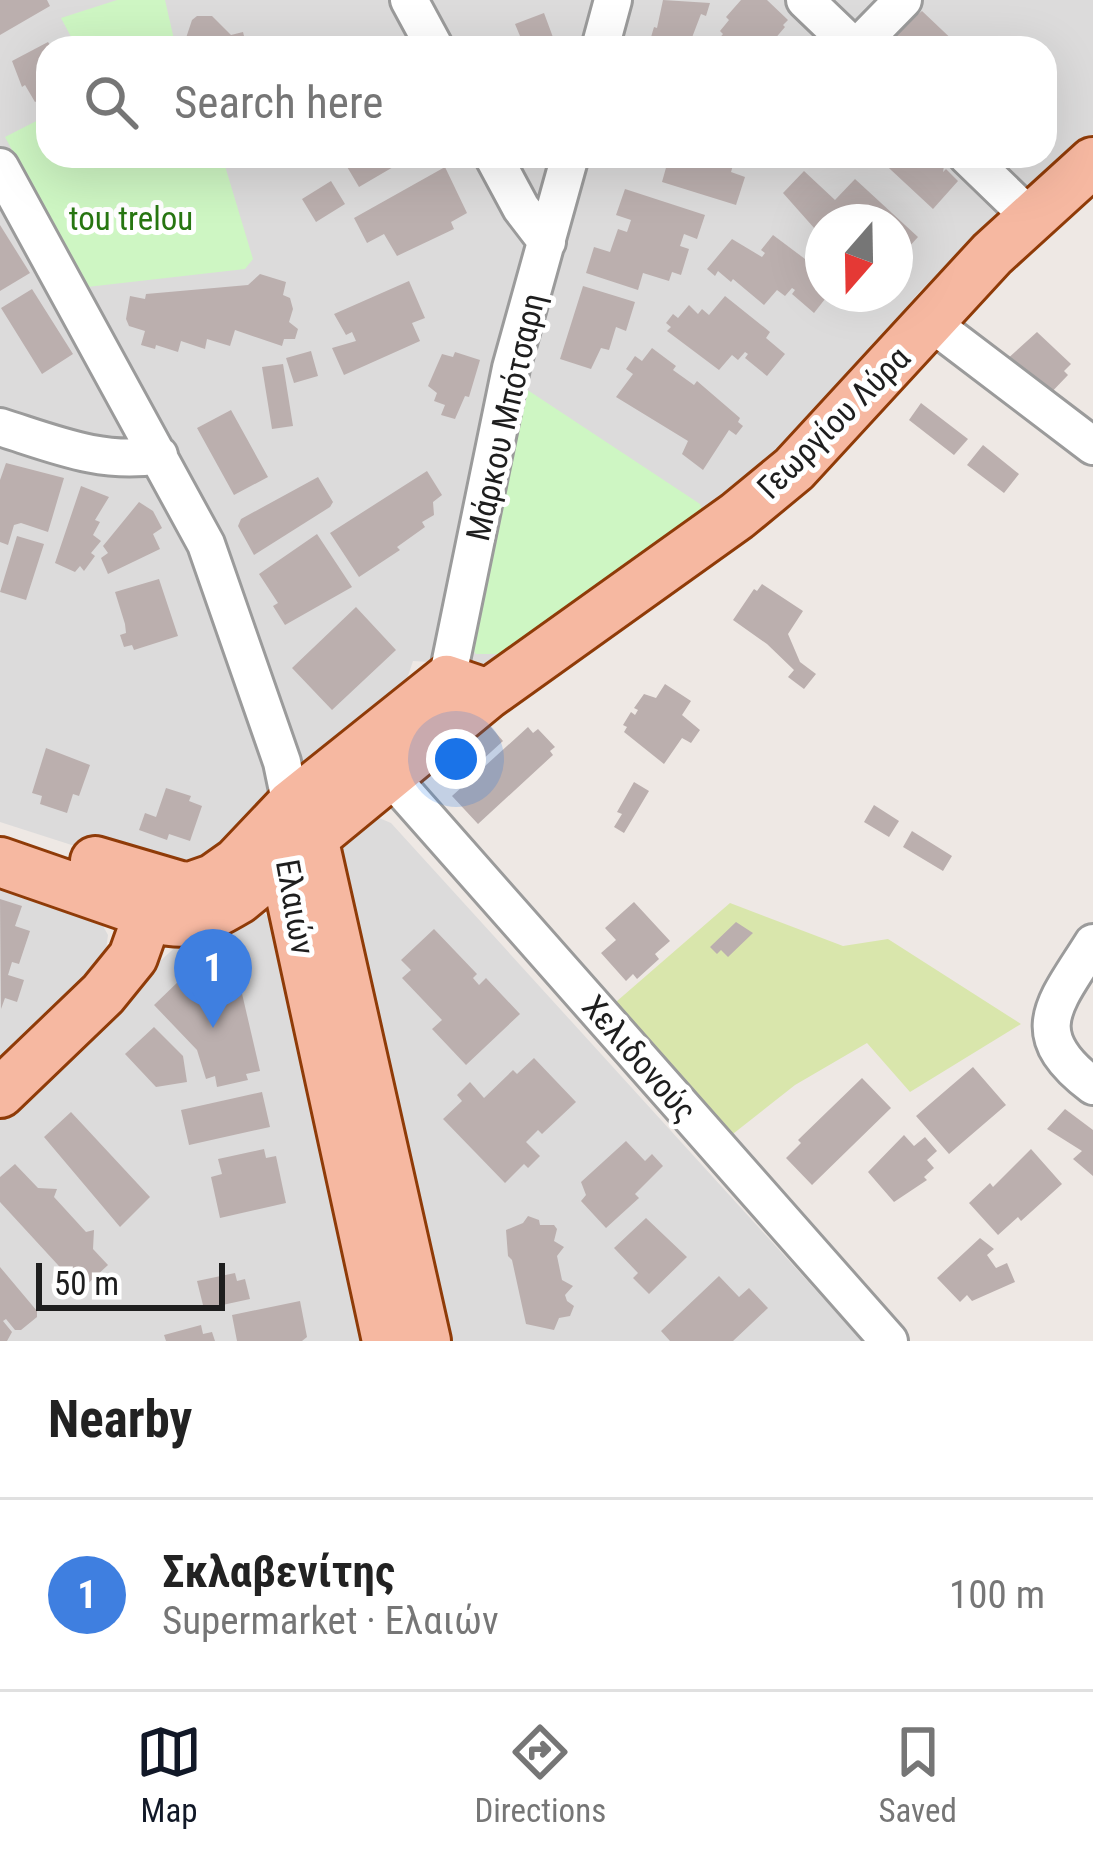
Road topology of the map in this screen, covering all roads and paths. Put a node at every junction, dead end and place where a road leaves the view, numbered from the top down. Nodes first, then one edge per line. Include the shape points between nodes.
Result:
1 (409, 0) edge
2 (613, 0) edge
3 (806, 0) edge
4 (903, 0) edge
5 (428, 36) edge
6 (603, 36) edge
7 (844, 36) edge
8 (868, 36) edge
9 (1093, 162) edge
10 (0, 167) edge
11 (499, 168) edge
12 (567, 168) edge
13 (979, 168) edge
14 (1030, 217) junction
15 (547, 242) junction
16 (930, 322) junction
17 (139, 416) junction
18 (0, 427) edge
19 (1093, 446) edge
20 (70, 449) junction
21 (159, 455) junction
22 (474, 699) junction
23 (390, 776) junction
24 (0, 832) edge
25 (296, 834) junction
26 (0, 862) edge
27 (154, 898) junction
28 (1093, 944) edge
29 (1093, 1086) edge
30 (0, 1093) edge
31 (387, 1341) edge
32 (426, 1341) edge
33 (889, 1341) edge

1 - 5 street
2 - 6 street
3 - 7 street
4 - 8 street
9 - 14 main road, Γεωργίου Λύρα
10 - 17 street
11 - 15 street
12 - 15 street, Μάρκου Μπότσαρη
13 - 14 street
14 - 16 main road, Γεωργίου Λύρα
15 - 22 street, Μάρκου Μπότσαρη via 511,368
16 - 19 street
16 - 22 main road, Γεωργίου Λύρα via 764,496
17 - 20 street
17 - 21 street
18 - 20 street
20 - 21 street via 115,459
21 - 25 street via 225,591 282,763
22 - 23 main road, Γεωργίου Λύρα via 440,749
22 - 25 main road, Γεωργίου Λύρα
23 - 25 main road, Γεωργίου Λύρα
23 - 33 street, Χελιδονούς
24 - 27 main road
25 - 27 main road, Γεωργίου Λύρα via 213,879
25 - 31 main road, Ελαιών
25 - 32 main road, Ελαιών
26 - 27 main road
27 - 30 main road via 133,957
28 - 29 street via 1052,1009 1049,1030 1062,1058

